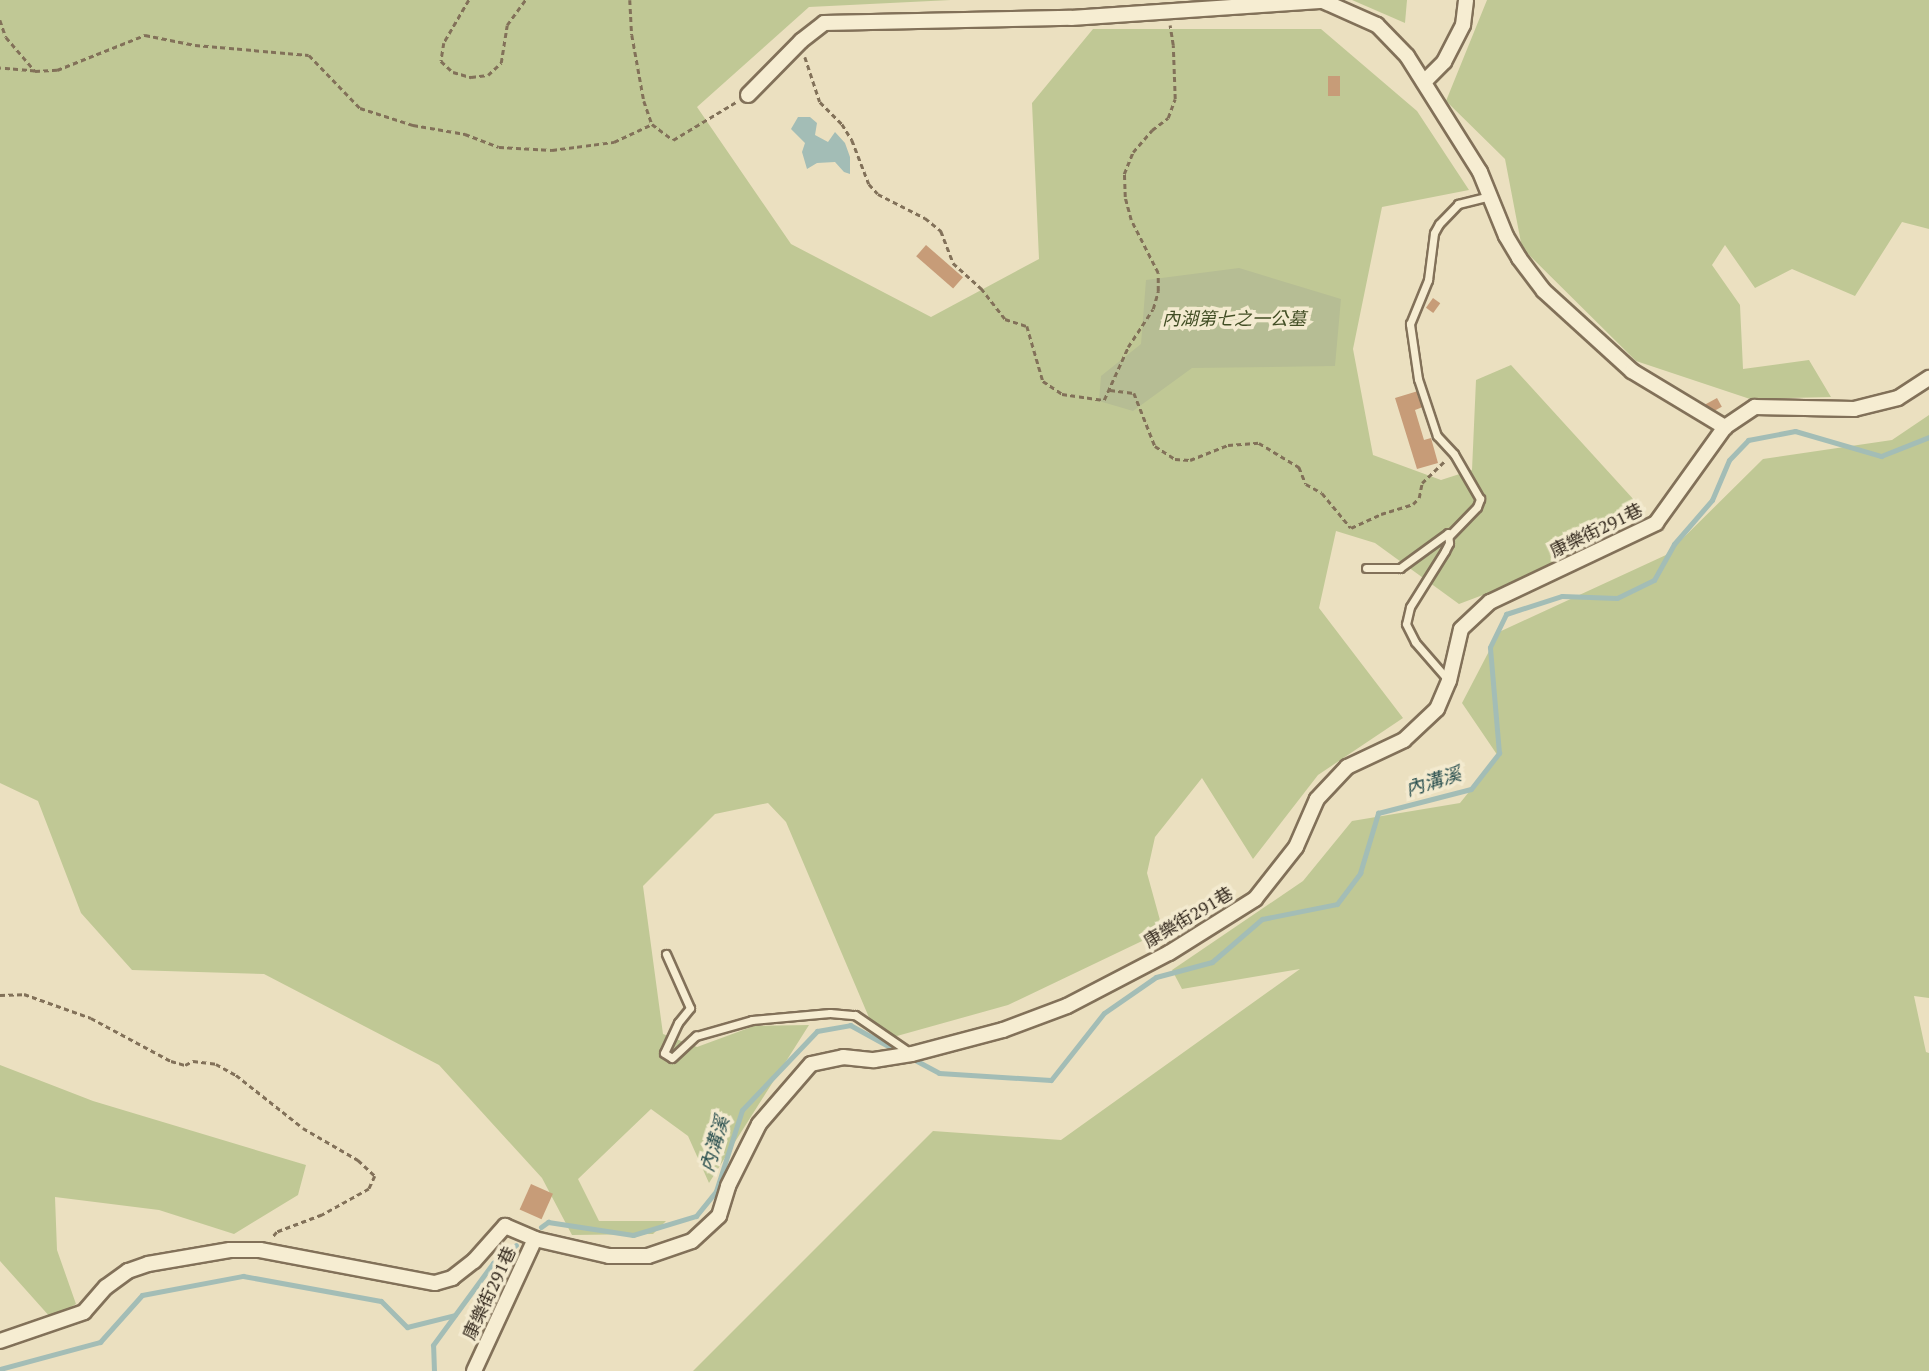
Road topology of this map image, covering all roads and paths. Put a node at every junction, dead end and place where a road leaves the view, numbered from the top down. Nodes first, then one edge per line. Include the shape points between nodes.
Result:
1 (469, 0) edge
2 (525, 0) edge
3 (630, 0) edge
4 (1466, 0) edge
5 (1167, 12) junction
6 (0, 20) edge
7 (801, 41) junction
8 (0, 68) edge
9 (35, 71) junction
10 (1425, 80) junction
11 (748, 95) joint
12 (652, 124) junction
13 (1489, 196) junction
14 (1929, 378) edge
15 (1110, 390) junction
16 (1725, 428) junction
17 (1437, 436) junction
18 (1449, 536) junction
19 (1366, 568) dead end
20 (1449, 681) junction
21 (666, 954) dead end
22 (0, 995) edge
23 (912, 1054) junction
24 (535, 1240) junction
25 (260, 1250) junction
26 (0, 1341) edge
27 (474, 1371) edge

1 - 2 path via 444,43 441,61 453,72 471,77 488,75 501,63 508,25
3 - 12 path via 632,36
4 - 10 street via 1463,25 1444,62
5 - 7 street via 824,23
5 - 10 street via 1323,1 1377,25
5 - 15 path via 1174,46 1175,99 1168,118 1133,152 1124,174 1131,220 1158,272 1158,291
6 - 9 path via 6,37
7 - 11 street
7 - 15 path via 820,102 852,140 869,184 941,231 953,263 981,288 1005,319 1027,326 1043,381 1062,394 1104,400
8 - 9 path
9 - 12 path via 57,69 145,36 195,46 309,55 360,108 499,147 552,150 614,142
10 - 13 street via 1480,172
11 - 12 path via 673,140
13 - 16 street via 1506,236 1544,291 1632,371
13 - 17 lane via 1458,204 1439,224 1429,280 1410,324 1418,379
14 - 16 street, 康樂街291巷 via 1898,398 1854,409 1755,407
15 - 17 path via 1134,393 1155,446 1175,459 1190,460 1228,445 1259,443 1299,467 1306,484 1322,493 1351,528 1419,498 1424,480 1446,462
16 - 20 street, 康樂街291巷 via 1656,523 1490,602 1461,629
17 - 18 lane via 1454,454 1480,499
18 - 19 lane via 1445,533 1400,568
18 - 20 lane via 1445,551 1410,607 1406,624 1415,642
20 - 23 street, 康樂街291巷 via 1437,709 1404,740 1347,767 1317,799 1296,847 1255,899 1169,953 1067,1006 1003,1030
21 - 23 lane via 690,1008 664,1053 672,1058 696,1036 752,1020 830,1013 855,1015
22 - 25 path via 24,994 90,1018 171,1061 216,1064 303,1128 370,1169 374,1182 369,1189 322,1215 277,1232
23 - 24 street, 康樂街291巷 via 874,1060 843,1057 811,1064 759,1124 728,1186 719,1216 692,1241 648,1256 609,1256
24 - 25 street via 505,1226 474,1261 452,1278 435,1283
24 - 27 street, 康樂街291巷
25 - 26 street via 230,1250 148,1264 106,1287 84,1312

